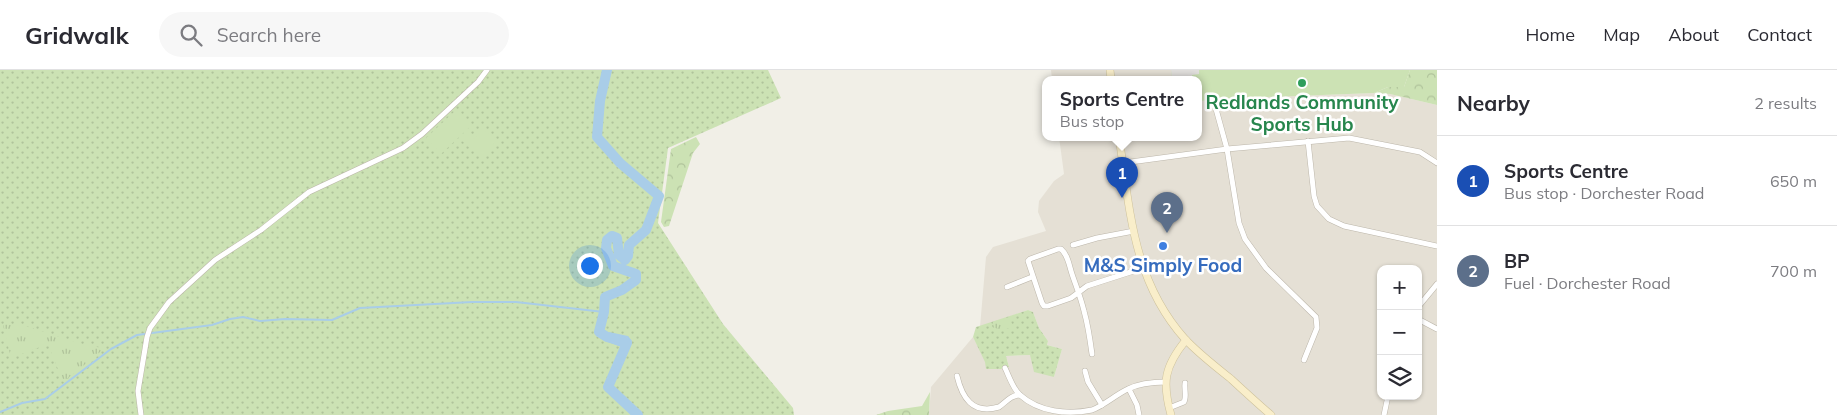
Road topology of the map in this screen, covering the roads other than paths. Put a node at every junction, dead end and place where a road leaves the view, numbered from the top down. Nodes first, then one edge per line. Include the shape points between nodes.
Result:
1 (487, 70) edge
2 (1216, 109) dead end
3 (1120, 141) edge
4 (1308, 141) junction
5 (1226, 149) junction
6 (1123, 163) junction
7 (1437, 163) edge
8 (1134, 231) junction
9 (1073, 245) dead end
10 (1437, 246) edge
11 (1143, 268) junction
12 (1032, 277) junction
13 (1437, 284) edge
14 (1007, 287) dead end
15 (1078, 293) junction
16 (1422, 302) edge
17 (1422, 321) edge
18 (1437, 329) edge
19 (1186, 340) junction
20 (1092, 354) dead end
21 (1304, 360) dead end
22 (1005, 368) dead end
23 (1085, 371) dead end
24 (957, 376) dead end
25 (1166, 382) junction
26 (1185, 383) dead end
27 (1129, 389) junction
28 (1020, 395) junction
29 (1387, 400) edge
30 (1102, 405) junction
31 (1045, 412) edge
32 (1170, 412) edge
33 (976, 413) edge
34 (141, 415) edge
35 (1139, 415) edge
36 (1271, 415) edge
37 (1384, 415) edge

1 - 34 street via 416,139 309,192 261,230 215,260 169,302 147,337 138,391
2 - 5 street
3 - 6 main road
4 - 5 street
4 - 7 street via 1359,139 1420,152
4 - 10 street via 1314,196 1329,219 1344,226
5 - 6 street
5 - 21 street via 1245,240 1266,268 1314,314 1318,324
6 - 8 main road
8 - 9 street
8 - 11 main road
11 - 15 street via 1087,286
11 - 19 main road via 1160,305
12 - 14 street
12 - 15 street via 1044,306
12 - 15 street via 1028,264 1030,259 1061,249 1066,255
13 - 16 street
15 - 20 street via 1085,312
17 - 18 street
19 - 25 main road via 1172,358
19 - 36 main road
22 - 28 street
23 - 30 street
24 - 33 street via 966,403
25 - 27 street
25 - 32 main road
26 - 32 street via 1184,402
27 - 30 street
27 - 35 street
28 - 31 street
28 - 33 street via 992,410
29 - 37 street
30 - 31 street via 1075,414

